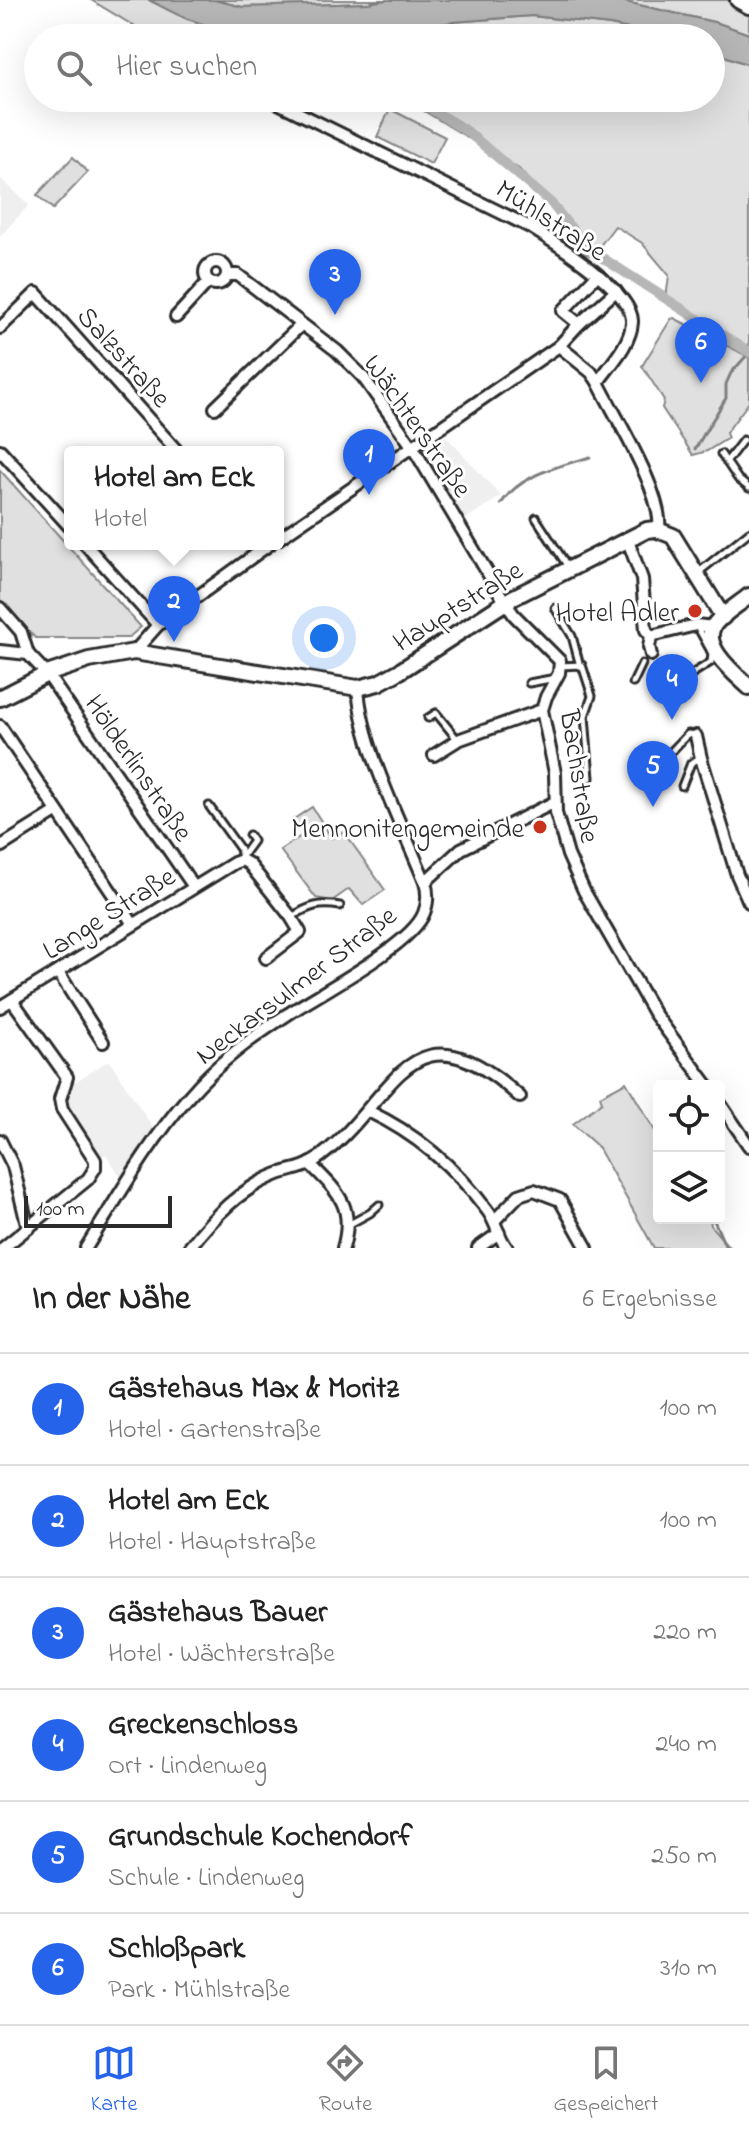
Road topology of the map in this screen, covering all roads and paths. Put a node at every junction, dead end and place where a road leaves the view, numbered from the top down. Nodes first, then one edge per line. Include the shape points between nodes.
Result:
1 (738, 0) edge
2 (749, 6) edge
3 (296, 112) edge
4 (228, 275) junction
5 (596, 276) junction
6 (208, 282) junction
7 (616, 291) junction
8 (176, 317) dead end
9 (579, 324) junction
10 (301, 325) junction
11 (0, 328) edge
12 (559, 346) junction
13 (598, 382) junction
14 (215, 408) dead end
15 (743, 440) dead end
16 (173, 446) edge
17 (412, 446) junction
18 (0, 450) edge
19 (721, 454) dead end
20 (727, 462) junction
21 (749, 488) edge
22 (64, 512) edge
23 (536, 518) dead end
24 (659, 530) junction
25 (749, 532) edge
26 (284, 535) edge
27 (627, 538) junction
28 (90, 550) edge
29 (259, 550) edge
30 (569, 568) junction
31 (698, 573) junction
32 (749, 596) edge
33 (505, 602) junction
34 (0, 608) edge
35 (555, 608) dead end
36 (718, 622) junction
37 (158, 625) junction
38 (696, 625) junction
39 (651, 636) junction
40 (0, 651) edge
41 (134, 652) junction
42 (28, 654) junction
43 (650, 655) dead end
44 (642, 664) dead end
45 (560, 666) junction
46 (580, 666) junction
47 (47, 674) junction
48 (557, 678) junction
49 (529, 683) dead end
50 (633, 683) dead end
51 (671, 687) dead end
52 (749, 687) edge
53 (358, 688) junction
54 (0, 698) edge
55 (542, 710) junction
56 (428, 718) dead end
57 (0, 726) edge
58 (696, 736) joint
59 (458, 740) junction
60 (434, 755) dead end
61 (701, 758) junction
62 (668, 777) dead end
63 (590, 778) dead end
64 (682, 786) dead end
65 (555, 802) junction
66 (209, 806) dead end
67 (56, 812) junction
68 (249, 835) dead end
69 (0, 847) edge
70 (242, 859) junction
71 (425, 882) junction
72 (194, 887) junction
73 (749, 902) edge
74 (340, 906) dead end
75 (291, 917) junction
76 (133, 924) junction
77 (266, 958) dead end
78 (58, 972) junction
79 (12, 1000) junction
80 (0, 1007) edge
81 (103, 1042) dead end
82 (704, 1080) edge
83 (520, 1097) dead end
84 (368, 1111) junction
85 (725, 1111) edge
86 (0, 1140) edge
87 (749, 1146) edge
88 (310, 1164) junction
89 (379, 1205) dead end
90 (494, 1221) junction
91 (348, 1225) junction
92 (28, 1228) junction
93 (499, 1233) junction
94 (3, 1248) edge
95 (86, 1248) edge
96 (189, 1248) edge
97 (343, 1248) edge
98 (478, 1248) edge
99 (507, 1248) edge
100 (587, 1248) edge

1 - 2 main road
3 - 5 street, Mühlstraße via 530,227
4 - 6 street via 220,285
4 - 6 street via 226,267 215,262 205,270
4 - 10 street, Wächterstraße via 238,275
5 - 7 street, Mühlstraße
5 - 9 street via 563,311
6 - 8 street
7 - 9 street
7 - 13 street, Mühlstraße via 630,309 632,324
9 - 12 street
10 - 14 street
10 - 17 street, Wächterstraße via 363,377
11 - 16 street, Salzstraße via 36,293
12 - 13 street
12 - 17 street
13 - 24 street via 647,478
15 - 20 lane
17 - 26 street
17 - 33 street, Wächterstraße
18 - 22 street
19 - 20 lane
20 - 21 lane
23 - 30 lane
24 - 27 main road, Hauptstraße
24 - 31 main road via 673,536
25 - 31 lane
27 - 30 main road, Hauptstraße
27 - 39 street via 642,579 646,630
28 - 37 street
29 - 37 street
30 - 33 main road, Hauptstraße
31 - 36 main road
32 - 36 main road
33 - 45 street via 556,655
33 - 53 main road, Hauptstraße via 400,671
34 - 42 street, Hölderlinstraße via 21,632
35 - 46 lane via 572,636
36 - 38 street
36 - 52 main road via 710,636 716,650
37 - 41 street
38 - 39 street
38 - 51 lane via 713,655 711,662
39 - 43 street
40 - 42 street
41 - 47 main road
41 - 53 main road
42 - 47 street, Hölderlinstraße
44 - 50 lane
45 - 46 lane
45 - 48 street, Bachstraße
46 - 63 lane via 592,696 585,716
47 - 54 main road
47 - 72 street, Hölderlinstraße
48 - 49 lane
48 - 55 street, Bachstraße
53 - 71 street via 369,744
55 - 59 street
55 - 65 street, Bachstraße via 555,773
56 - 59 lane via 436,713
57 - 67 street
58 - 61 street
58 - 62 lane via 688,734 667,756
59 - 60 street
61 - 64 lane via 691,763
61 - 73 street
65 - 71 street via 461,849
65 - 82 street, Bachstraße via 568,855 585,894 654,1013
66 - 70 lane
67 - 69 street
67 - 76 street
68 - 70 lane via 253,841
70 - 72 street, Lange Straße
70 - 75 street
71 - 95 street, Neckarsulmer Straße via 424,913 406,938 231,1054 190,1095 147,1151
72 - 76 street, Lange Straße
74 - 75 lane via 319,903
75 - 77 street via 300,932
76 - 78 street, Lange Straße
78 - 79 street, Lange Straße
78 - 81 street
79 - 80 street, Lange Straße
79 - 92 street via 67,1077 62,1109 95,1160 88,1179
83 - 84 street via 472,1061 435,1056 408,1065
84 - 88 street
84 - 90 street via 426,1145
85 - 87 street
86 - 92 street via 13,1166
88 - 91 street via 337,1191
88 - 96 street via 246,1190
89 - 91 lane
90 - 93 street
90 - 100 street via 532,1189 560,1200
91 - 97 street
92 - 94 street
93 - 98 street
93 - 99 street

